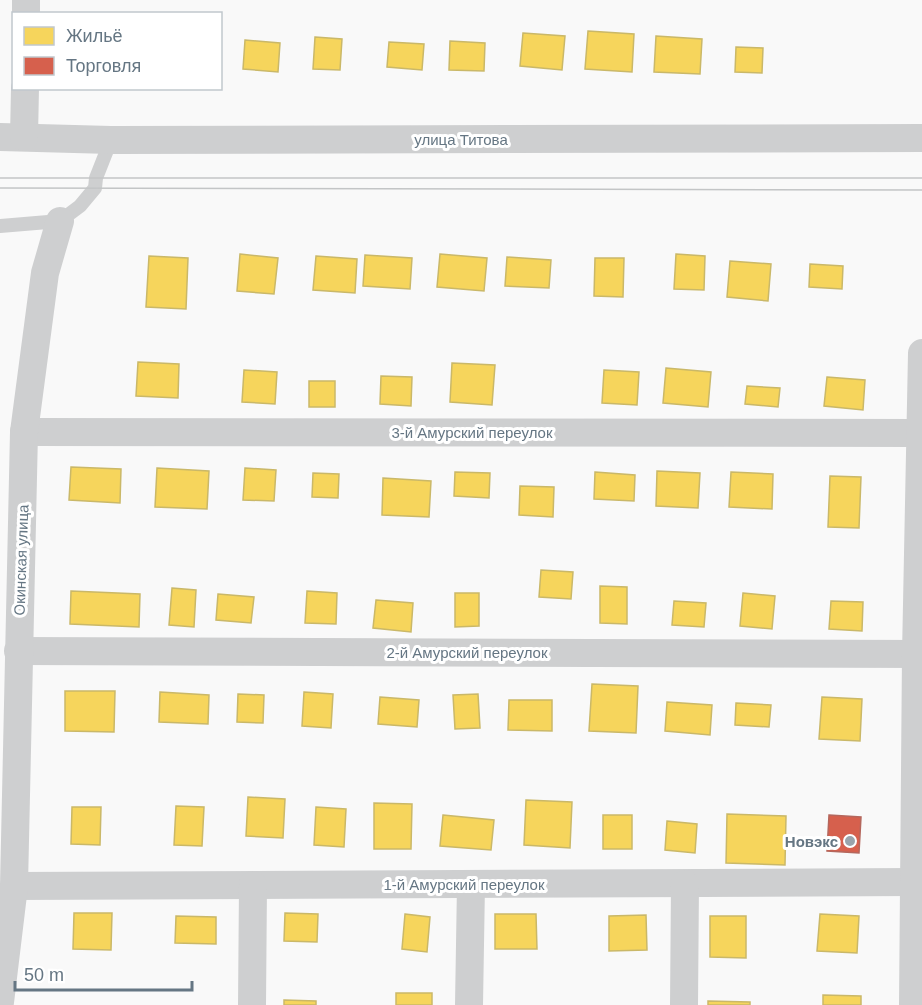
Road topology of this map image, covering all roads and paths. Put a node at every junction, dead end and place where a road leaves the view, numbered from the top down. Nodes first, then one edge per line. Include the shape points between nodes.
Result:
1 (24, 90) edge
2 (12, 137) edge
3 (922, 138) edge
4 (111, 140) junction
5 (60, 221) junction
6 (0, 226) edge
7 (922, 353) edge
8 (24, 432) junction
9 (920, 433) junction
10 (11, 562) edge
11 (18, 651) junction
12 (919, 654) edge
13 (8, 764) edge
14 (913, 882) junction
15 (471, 884) junction
16 (685, 884) junction
17 (253, 885) junction
18 (14, 886) junction
19 (0, 1002) edge
20 (252, 1005) edge
21 (469, 1005) edge
22 (684, 1005) edge
23 (913, 1005) edge

1 - 2 street
2 - 4 street, улица Титова
3 - 4 street, улица Титова
4 - 5 lane via 95,188 80,207
5 - 6 lane
5 - 8 street, Окинская улица via 45,273
7 - 9 street
8 - 9 street, 3-й Амурский переулок
8 - 10 street, Окинская улица
9 - 12 street
10 - 11 street, Окинская улица
11 - 12 street, 2-й Амурский переулок
11 - 13 street, Окинская улица
12 - 14 street
13 - 18 street, Окинская улица
14 - 16 street, 1-й Амурский переулок
14 - 23 street
15 - 16 street, 1-й Амурский переулок
15 - 17 street, 1-й Амурский переулок
15 - 21 street
16 - 22 street
17 - 18 street, 1-й Амурский переулок
17 - 20 street
18 - 19 street, Окинская улица

